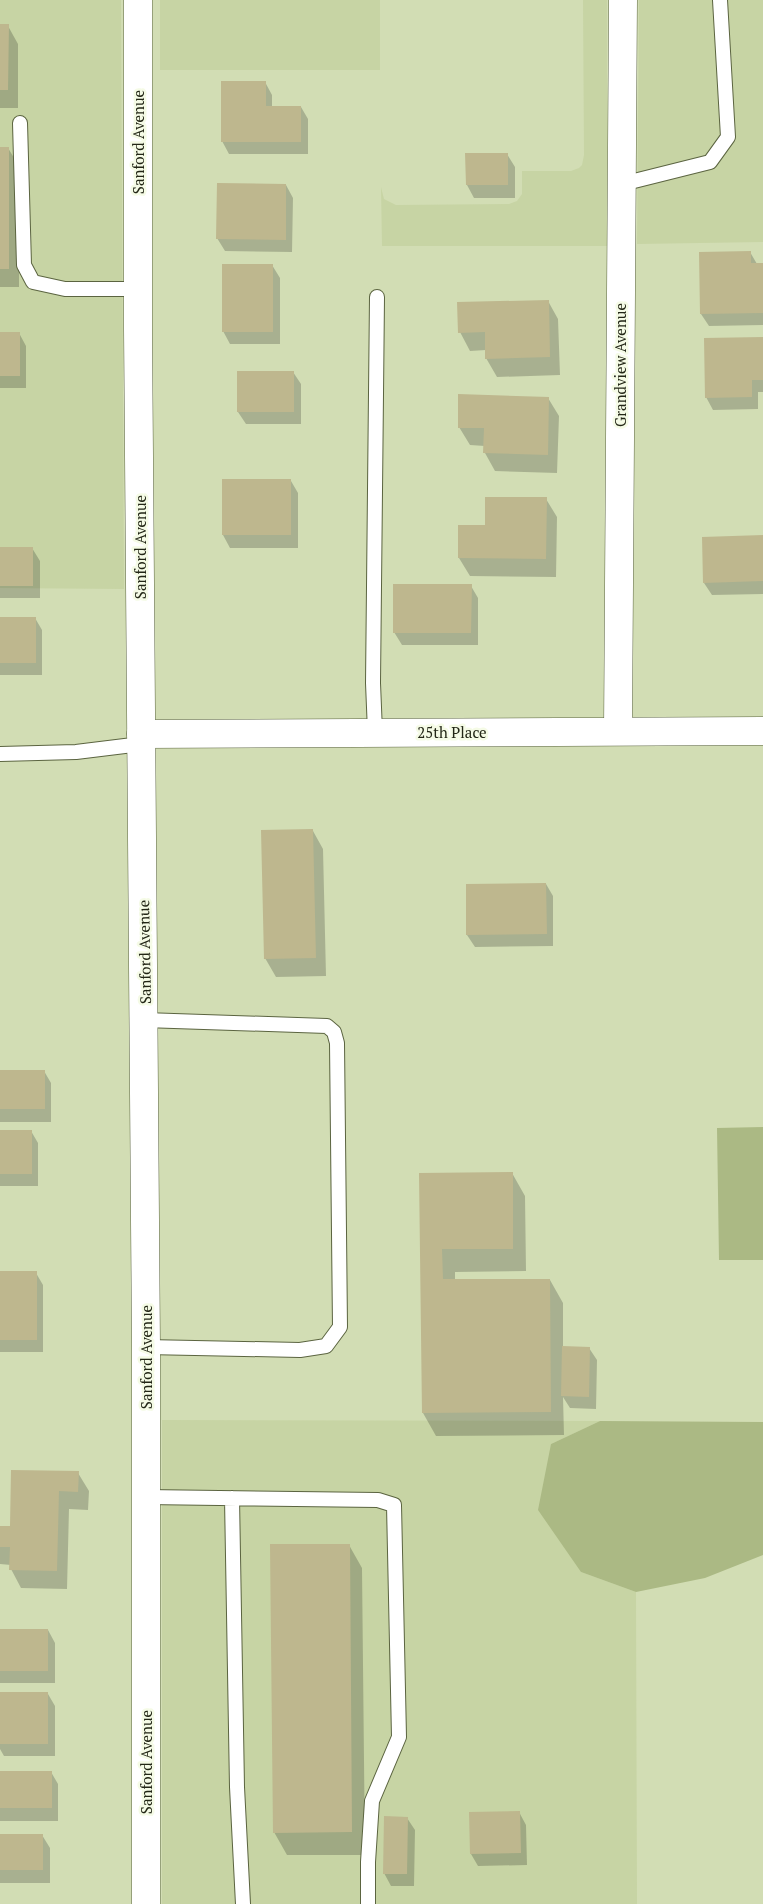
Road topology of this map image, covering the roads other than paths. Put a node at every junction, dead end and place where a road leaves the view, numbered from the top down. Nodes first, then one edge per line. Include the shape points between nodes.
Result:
1 (138, 0) edge
2 (623, 0) edge
3 (720, 0) edge
4 (20, 123) dead end
5 (622, 184) junction
6 (138, 289) junction
7 (377, 297) dead end
8 (618, 731) junction
9 (763, 731) edge
10 (375, 732) junction
11 (141, 739) junction
12 (0, 754) edge
13 (144, 1020) junction
14 (146, 1346) junction
15 (146, 1497) junction
16 (232, 1498) junction
17 (146, 1904) edge
18 (243, 1904) edge
19 (368, 1904) edge

1 - 6 main road, Sanford Avenue
2 - 5 main road, Grandview Avenue
3 - 5 lane via 728,137 710,162
4 - 6 lane via 24,265 33,282 65,289
5 - 8 main road, Grandview Avenue
6 - 11 main road, Sanford Avenue
7 - 10 lane
8 - 9 main road, 25th Place
8 - 10 main road, 25th Place
10 - 11 main road, 25th Place
11 - 12 lane via 76,752
11 - 13 main road, Sanford Avenue
13 - 14 main road, Sanford Avenue
13 - 14 lane via 327,1026 334,1032 337,1043 340,1327 326,1346 300,1350
14 - 15 main road, Sanford Avenue
15 - 16 lane
15 - 17 main road, Sanford Avenue
16 - 18 lane via 237,1786
16 - 19 lane via 378,1500 394,1506 399,1737 372,1800

